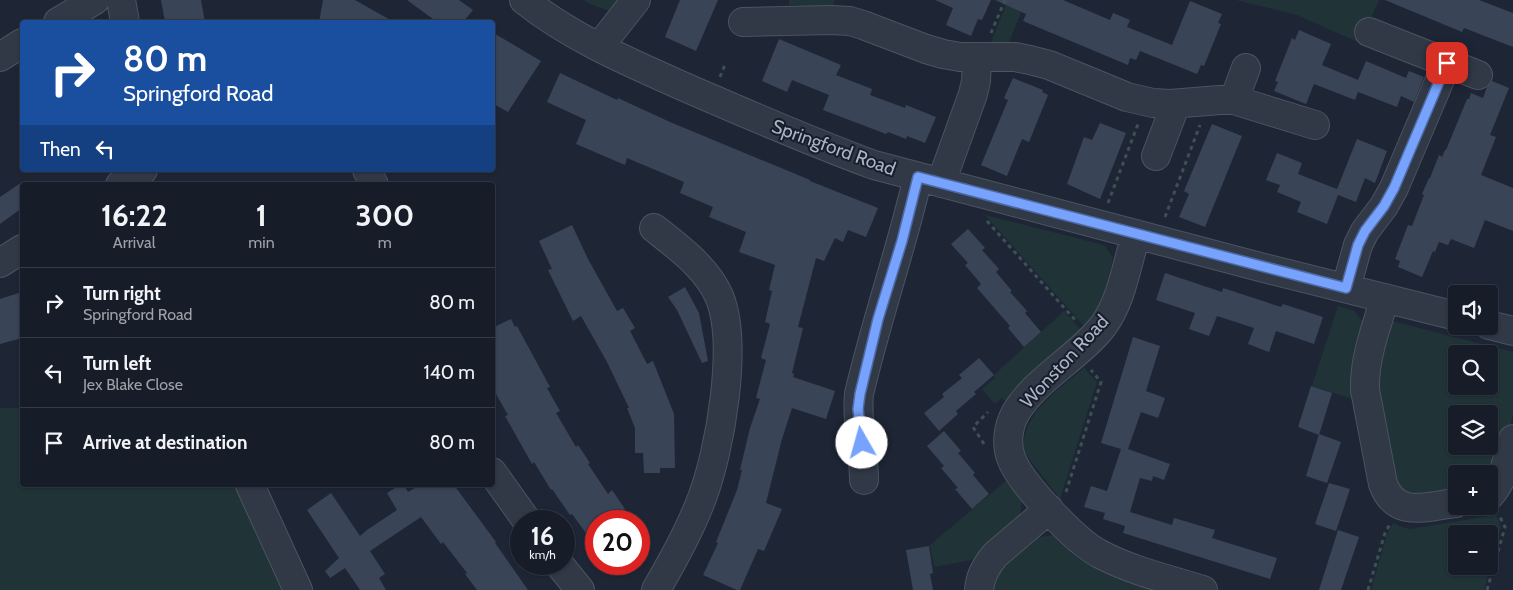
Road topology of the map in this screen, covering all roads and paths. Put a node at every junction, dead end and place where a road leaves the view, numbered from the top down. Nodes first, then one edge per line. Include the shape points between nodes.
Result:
1 (96, 0) edge
2 (121, 0) edge
3 (524, 0) edge
4 (636, 0) edge
5 (1005, 0) edge
6 (776, 11) edge
7 (61, 20) edge
8 (125, 20) edge
9 (743, 22) dead end
10 (1369, 32) dead end
11 (20, 44) edge
12 (599, 47) junction
13 (0, 57) edge
14 (979, 57) junction
15 (1447, 63) junction
16 (1246, 68) dead end
17 (1478, 74) dead end
18 (1222, 101) junction
19 (1159, 103) junction
20 (1315, 125) dead end
21 (1156, 156) dead end
22 (140, 172) edge
23 (930, 180) junction
24 (125, 182) edge
25 (978, 193) junction
26 (1100, 224) junction
27 (654, 228) dead end
28 (1146, 236) junction
29 (20, 249) edge
30 (0, 263) edge
31 (1346, 288) junction
32 (1385, 298) junction
33 (1448, 314) edge
34 (1498, 327) edge
35 (1513, 331) edge
36 (1083, 345) junction
37 (1513, 439) edge
38 (495, 476) edge
39 (864, 480) dead end
40 (1498, 486) edge
41 (251, 487) edge
42 (1448, 504) edge
43 (518, 510) edge
44 (1053, 514) junction
45 (1505, 527) dead end
46 (1385, 533) dead end
47 (568, 575) edge
48 (298, 590) edge
49 (580, 590) edge
50 (656, 590) edge
51 (978, 590) edge
52 (1203, 590) edge
53 (1368, 590) edge
54 (1487, 590) edge

1 - 7 street
2 - 8 street
3 - 12 street, Springford Road via 566,30
4 - 12 street
5 - 14 path
6 - 9 street
6 - 14 street via 850,22 926,49 960,57
10 - 15 street
11 - 13 street
12 - 23 street, Springford Road via 824,146
14 - 19 street via 1015,57 1049,65 1127,98
14 - 23 street via 974,94
15 - 17 street
15 - 31 street via 1394,188 1358,245
16 - 18 street
18 - 19 street
18 - 20 street
18 - 28 path
19 - 21 street via 1172,114
19 - 26 path
22 - 24 street
23 - 25 street, Springford Road
23 - 39 street via 902,241 860,394 858,409
25 - 26 street, Springford Road
25 - 36 path via 975,207
26 - 28 street, Springford Road
27 - 50 street via 707,276 719,296 726,321 728,350 722,411 709,478 688,529
28 - 31 street, Springford Road
28 - 36 street, Wonston Road via 1114,307 1103,325
29 - 30 street
31 - 32 street, Springford Road
32 - 33 street, Springford Road
32 - 42 street via 1364,375 1364,390 1383,484 1392,500 1407,508
34 - 35 street
36 - 44 path via 1101,382
36 - 44 street, Wonston Road via 1031,394 1014,416 1010,428 1008,443 1015,467
37 - 40 street
38 - 43 street
41 - 48 street
44 - 51 street via 992,560
44 - 52 street, Wonston Road via 1080,541 1098,553 1121,564
45 - 54 path
46 - 53 path
47 - 49 street

